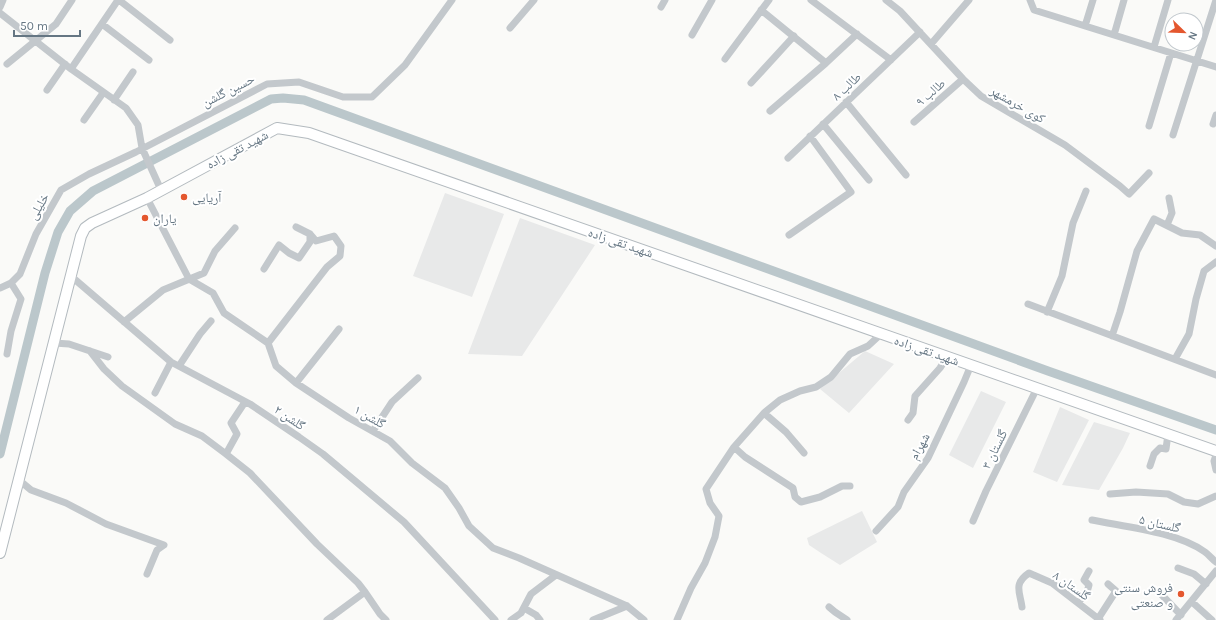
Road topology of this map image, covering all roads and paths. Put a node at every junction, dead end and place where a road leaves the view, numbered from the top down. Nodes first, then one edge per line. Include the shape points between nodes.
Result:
1 (3, 0) edge
2 (72, 0) edge
3 (119, 0) edge
4 (452, 0) edge
5 (534, 0) edge
6 (712, 0) edge
7 (769, 0) edge
8 (811, 0) edge
9 (886, 0) edge
10 (968, 0) edge
11 (1030, 0) edge
12 (1093, 0) edge
13 (1124, 0) edge
14 (1168, 0) edge
15 (1216, 0) edge
16 (0, 7) edge
17 (761, 10) junction
18 (0, 13) edge
19 (102, 24) junction
20 (1085, 26) junction
21 (510, 28) dead end
22 (920, 32) junction
23 (692, 34) dead end
24 (856, 34) junction
25 (1114, 34) junction
26 (794, 36) junction
27 (170, 40) dead end
28 (34, 41) junction
29 (931, 44) junction
30 (1154, 47) junction
31 (1171, 53) junction
32 (725, 59) dead end
33 (149, 60) dead end
34 (891, 60) junction
35 (1197, 61) junction
36 (826, 63) junction
37 (7, 64) dead end
38 (65, 64) junction
39 (1216, 67) edge
40 (71, 69) junction
41 (133, 72) dead end
42 (963, 79) junction
43 (751, 83) dead end
44 (47, 90) dead end
45 (103, 92) junction
46 (114, 100) junction
47 (846, 102) junction
48 (770, 111) dead end
49 (1216, 115) edge
50 (84, 120) dead end
51 (914, 122) dead end
52 (824, 124) junction
53 (1213, 124) dead end
54 (1149, 126) dead end
55 (1173, 135) dead end
56 (810, 136) junction
57 (142, 148) junction
58 (788, 158) dead end
59 (1149, 173) dead end
60 (906, 175) dead end
61 (869, 180) dead end
62 (161, 190) junction
63 (1086, 191) dead end
64 (146, 198) junction
65 (1169, 198) dead end
66 (1167, 226) junction
67 (296, 227) dead end
68 (235, 228) dead end
69 (310, 234) junction
70 (789, 235) dead end
71 (1216, 246) edge
72 (1216, 262) edge
73 (264, 269) dead end
74 (72, 277) junction
75 (189, 279) junction
76 (11, 283) junction
77 (0, 288) edge
78 (1028, 304) dead end
79 (1047, 312) junction
80 (211, 321) dead end
81 (124, 322) junction
82 (339, 329) dead end
83 (881, 334) junction
84 (1112, 336) junction
85 (54, 343) junction
86 (268, 343) junction
87 (90, 352) junction
88 (7, 354) dead end
89 (108, 357) dead end
90 (948, 357) junction
91 (1175, 359) junction
92 (171, 362) junction
93 (971, 365) junction
94 (179, 366) junction
95 (1216, 375) edge
96 (418, 378) dead end
97 (296, 383) junction
98 (1037, 388) junction
99 (155, 393) dead end
100 (245, 402) junction
101 (764, 413) junction
102 (908, 420) dead end
103 (373, 432) junction
104 (1168, 434) junction
105 (734, 447) junction
106 (1216, 451) edge
107 (804, 453) dead end
108 (226, 454) junction
109 (1216, 455) edge
110 (1150, 466) dead end
111 (1216, 470) edge
112 (19, 480) junction
113 (850, 486) dead end
114 (1110, 494) dead end
115 (1216, 496) edge
116 (1092, 520) dead end
117 (973, 521) dead end
118 (876, 531) dead end
119 (0, 554) edge
120 (1216, 562) edge
121 (1178, 568) dead end
122 (1089, 571) dead end
123 (1216, 571) edge
124 (147, 574) dead end
125 (556, 575) junction
126 (1108, 584) dead end
127 (1206, 584) junction
128 (365, 592) junction
129 (1159, 592) dead end
130 (1192, 602) junction
131 (1078, 603) junction
132 (627, 606) junction
133 (829, 607) dead end
134 (1022, 607) dead end
135 (524, 608) junction
136 (1178, 618) edge
137 (1099, 619) edge
138 (327, 620) edge
139 (386, 620) edge
140 (495, 620) edge
141 (511, 620) edge
142 (540, 620) edge
143 (593, 620) edge
144 (644, 620) edge
145 (677, 620) edge
146 (847, 620) edge
147 (1212, 620) edge

1 - 16 street
2 - 28 street via 56,24
3 - 19 street
3 - 27 street
4 - 57 street, حسین گلشن via 405,65 372,97 343,97 299,82 266,84
5 - 21 street
6 - 23 street
7 - 17 street
8 - 24 street
9 - 22 street, کوی خرمشهر
10 - 29 street
11 - 20 street via 1034,10
12 - 20 street
13 - 25 street
14 - 30 street
15 - 35 street
17 - 26 street
17 - 32 street
18 - 28 street
19 - 33 street
19 - 40 street
20 - 25 street
22 - 29 street, کوی خرمشهر
22 - 34 street, طالب ۸
24 - 34 street
24 - 36 street
25 - 30 street
26 - 36 street
26 - 43 street
28 - 37 street
28 - 38 street
29 - 42 street, کوی خرمشهر
30 - 31 street
31 - 35 street
31 - 54 street
34 - 47 street, طالب ۸
35 - 39 street
35 - 55 street
36 - 48 street
38 - 40 street
38 - 44 street
40 - 45 street
41 - 46 street
42 - 51 street, طالب ۹
42 - 59 street, کوی خرمشهر via 981,96 1065,145 1129,194
45 - 46 street
45 - 50 street
46 - 57 street via 126,108 138,125
47 - 52 street, طالب ۸
47 - 60 street
49 - 53 street
52 - 56 street, طالب ۸
52 - 61 street
56 - 58 street, طالب ۸
56 - 70 street via 851,192
57 - 62 street
57 - 76 street, خلیلی via 61,190 36,234 20,274
62 - 64 main road, شهید تقی زاده
62 - 83 main road, شهید تقی زاده via 277,128 309,133
63 - 79 street via 1073,223 1062,276
64 - 74 main road, شهید تقی زاده via 86,228 81,236
64 - 75 street
65 - 66 street via 1172,213
66 - 71 street via 1182,233 1200,235
66 - 84 street via 1154,219 1137,251
67 - 69 street
68 - 75 street via 215,251 204,273
69 - 73 street via 310,242 299,258 279,245
69 - 86 street via 316,241 334,236 341,246 340,256 327,267
72 - 91 street via 1204,271 1189,334
74 - 81 street, گلشن ۲
74 - 85 main road, شهید تقی زاده
75 - 81 street via 163,290
75 - 86 street via 213,293 224,313
76 - 77 street, خلیلی
76 - 88 street via 21,299
78 - 79 street
79 - 84 street
80 - 94 street
81 - 92 street, گلشن ۲
82 - 97 street
83 - 90 main road, شهید تقی زاده
83 - 101 street via 868,346 850,354 831,377 816,387 780,400
84 - 91 street
85 - 87 street via 69,344
85 - 112 main road, شهید تقی زاده
86 - 97 street, گلشن ۱ via 276,366
87 - 89 street
87 - 108 street via 122,386 175,424 202,436
90 - 93 main road, شهید تقی زاده
90 - 102 street via 915,396 913,413
91 - 95 street
92 - 94 street, گلشن ۲
92 - 99 street
93 - 98 main road, شهید تقی زاده
93 - 118 street, شهرام via 928,458 904,492 898,508
94 - 100 street, گلشن ۲
96 - 103 street via 392,402
97 - 103 street, گلشن ۱
98 - 104 main road, شهید تقی زاده
98 - 117 street, گلستان ۳
100 - 108 street via 231,423 236,434
100 - 140 street, گلشن ۲ via 323,454 404,522
101 - 105 street
101 - 107 street via 786,432
103 - 125 street, گلشن ۱ via 390,441 412,463 445,488 469,526 493,548
104 - 106 main road, شهید تقی زاده
104 - 110 street via 1166,449 1160,448 1154,454
105 - 113 street via 793,488 795,497 801,502 820,497 842,486
105 - 145 street via 706,489 710,503 719,516 715,537
108 - 128 street via 250,474
109 - 111 street
112 - 119 main road, شهید تقی زاده
112 - 124 street via 30,490 66,503 106,524 164,545 158,550
114 - 115 street via 1168,494 1184,502 1198,504
116 - 120 street, گلستان ۵ via 1182,540 1205,552
121 - 127 street via 1194,574
122 - 131 street via 1084,580 1089,585 1087,592
123 - 127 street
125 - 132 street, گلشن ۱
125 - 135 street via 532,594
126 - 137 street via 1116,591
127 - 130 street
128 - 138 street
128 - 139 street
129 - 136 street
130 - 136 street
130 - 147 street
131 - 134 street, گلستان ۸ via 1052,583 1029,574 1022,578 1018,586
131 - 137 street, گلستان ۸
132 - 143 street
132 - 144 street, گلشن ۱
133 - 146 street
135 - 141 street
135 - 142 street

